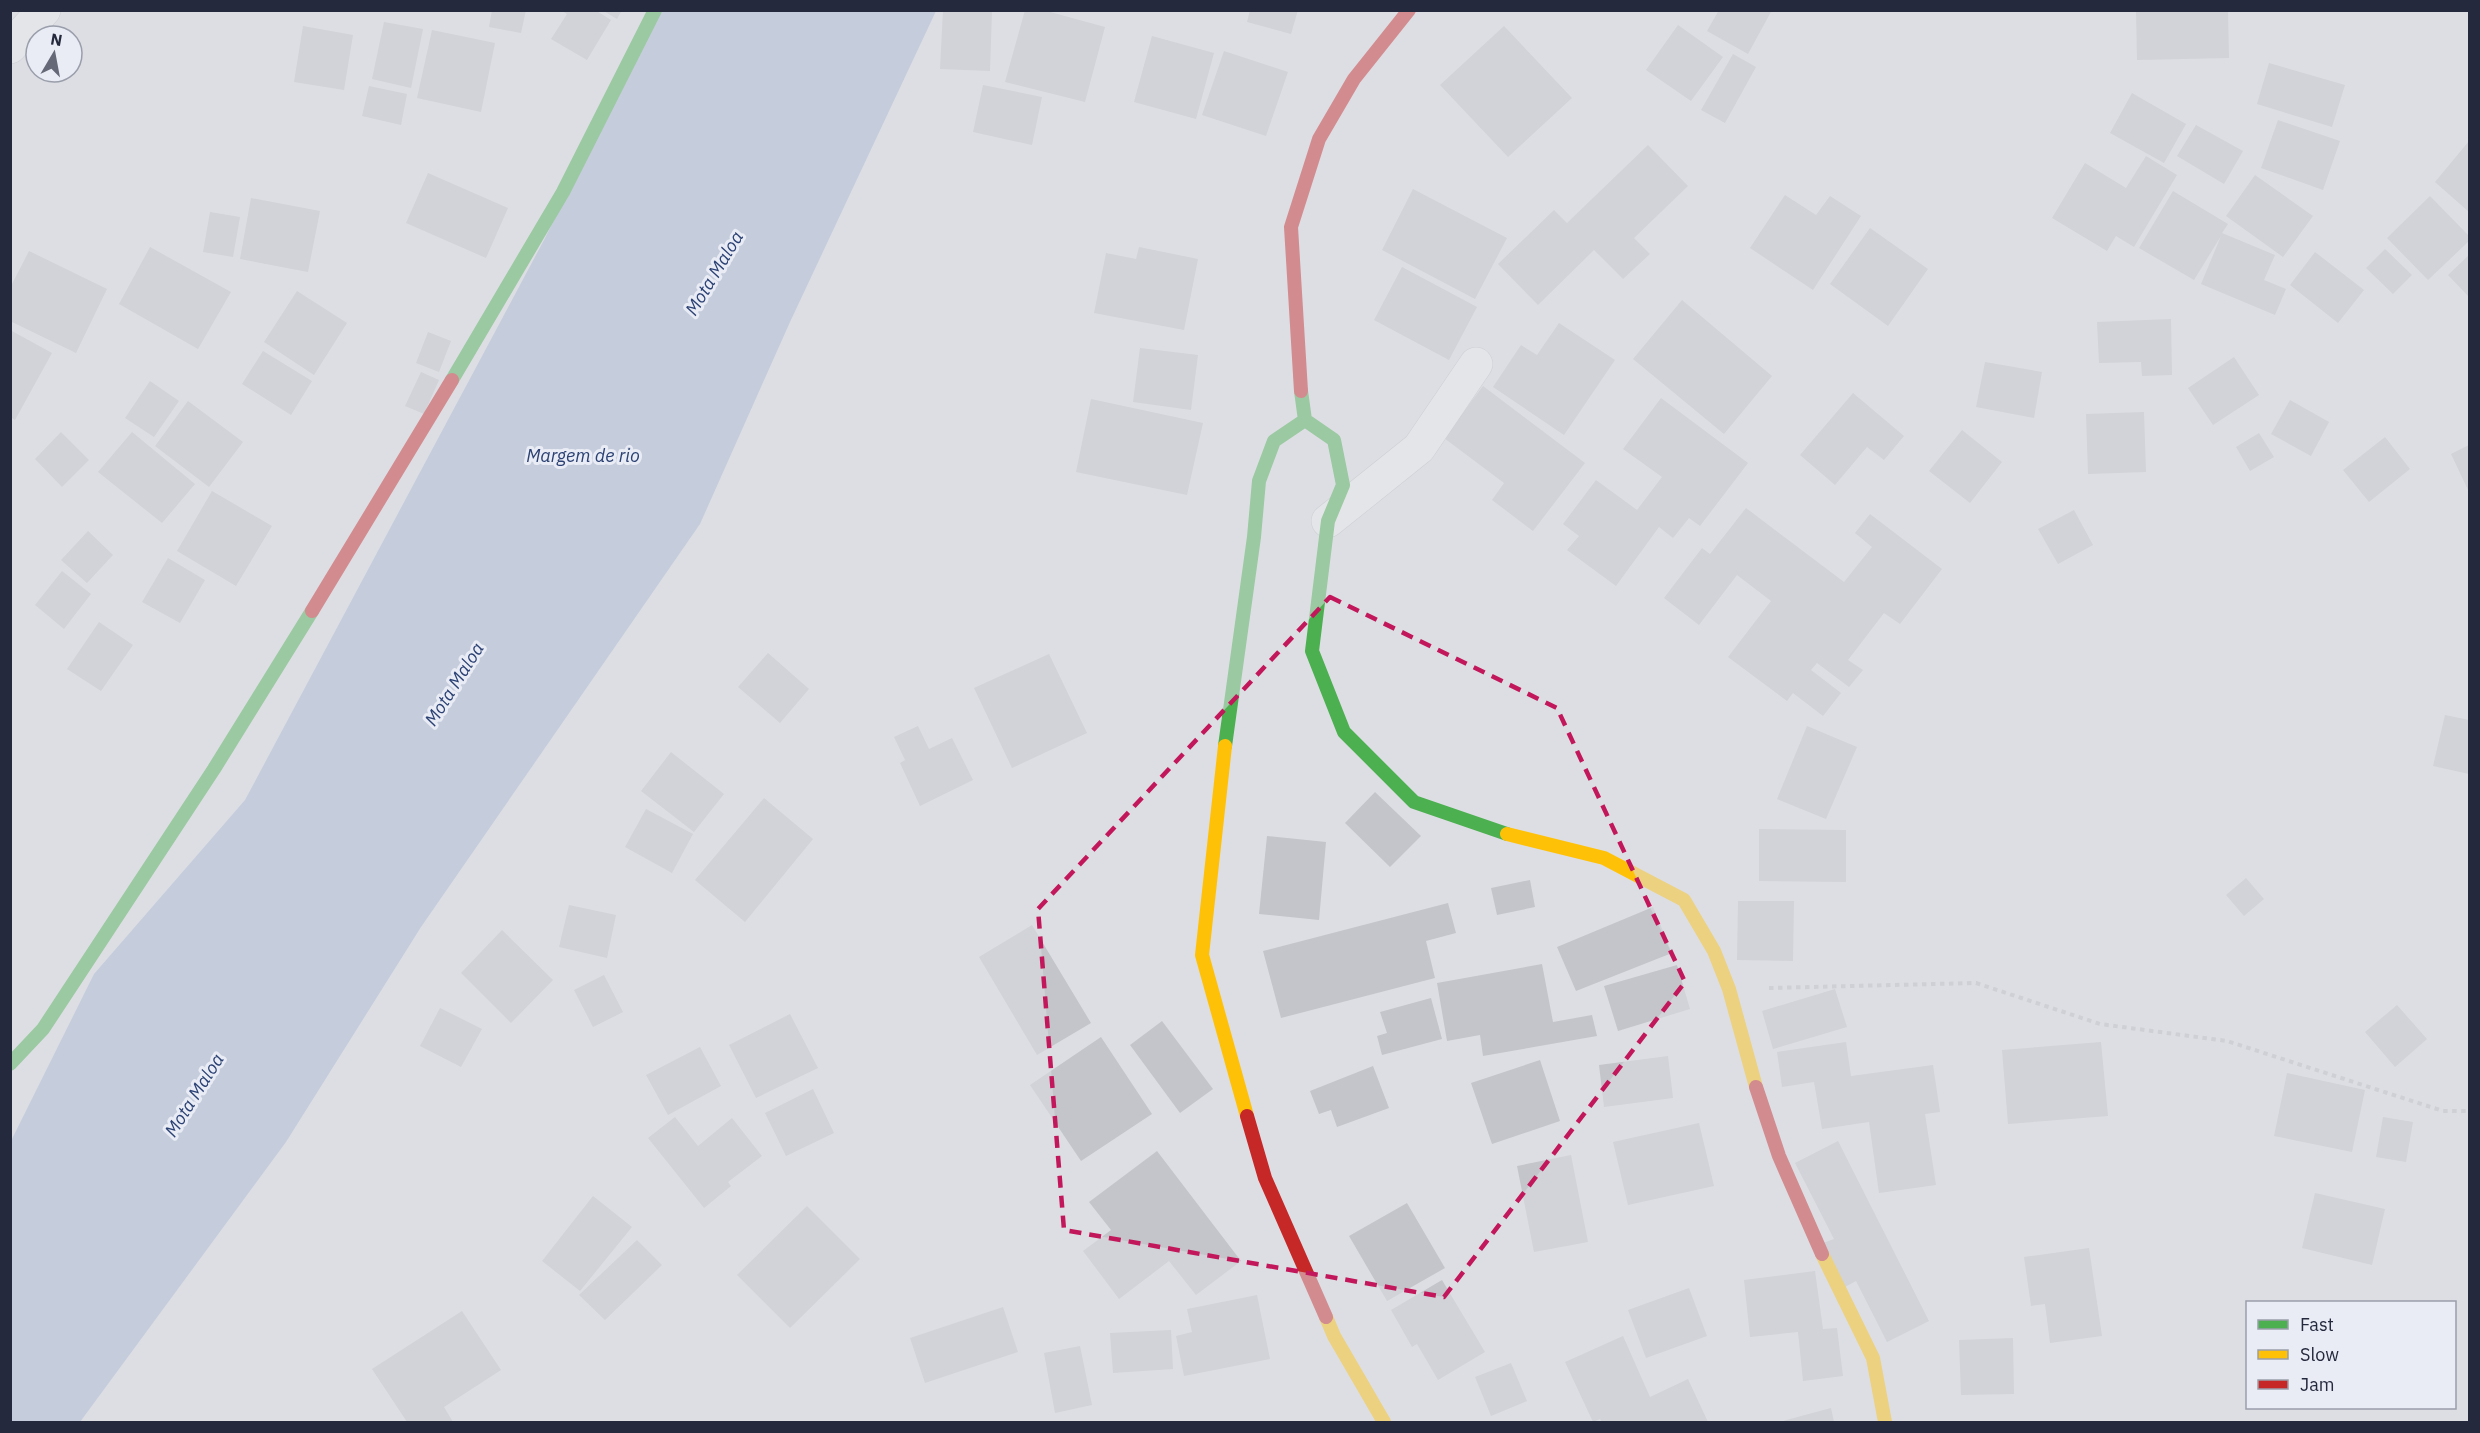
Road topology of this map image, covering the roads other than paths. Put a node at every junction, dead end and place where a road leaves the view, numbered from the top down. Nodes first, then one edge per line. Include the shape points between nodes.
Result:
1 (44, 10) edge
2 (655, 10) edge
3 (1409, 10) edge
4 (10, 47) edge
5 (1476, 364) dead end
6 (1305, 420) junction
7 (1328, 521) junction
8 (10, 1064) edge
9 (1384, 1422) edge
10 (1885, 1422) edge

1 - 4 street
2 - 8 street via 564,192 385,494 214,769 43,1029
3 - 6 street via 1354,79 1319,139 1291,227
5 - 7 street via 1419,448
6 - 7 street via 1334,440 1343,485
6 - 9 street via 1274,441 1259,481 1202,955 1265,1178 1334,1336
7 - 10 street via 1312,651 1344,732 1414,802 1515,837 1604,858 1683,900 1714,951 1730,989 1779,1156 1810,1230 1874,1358

